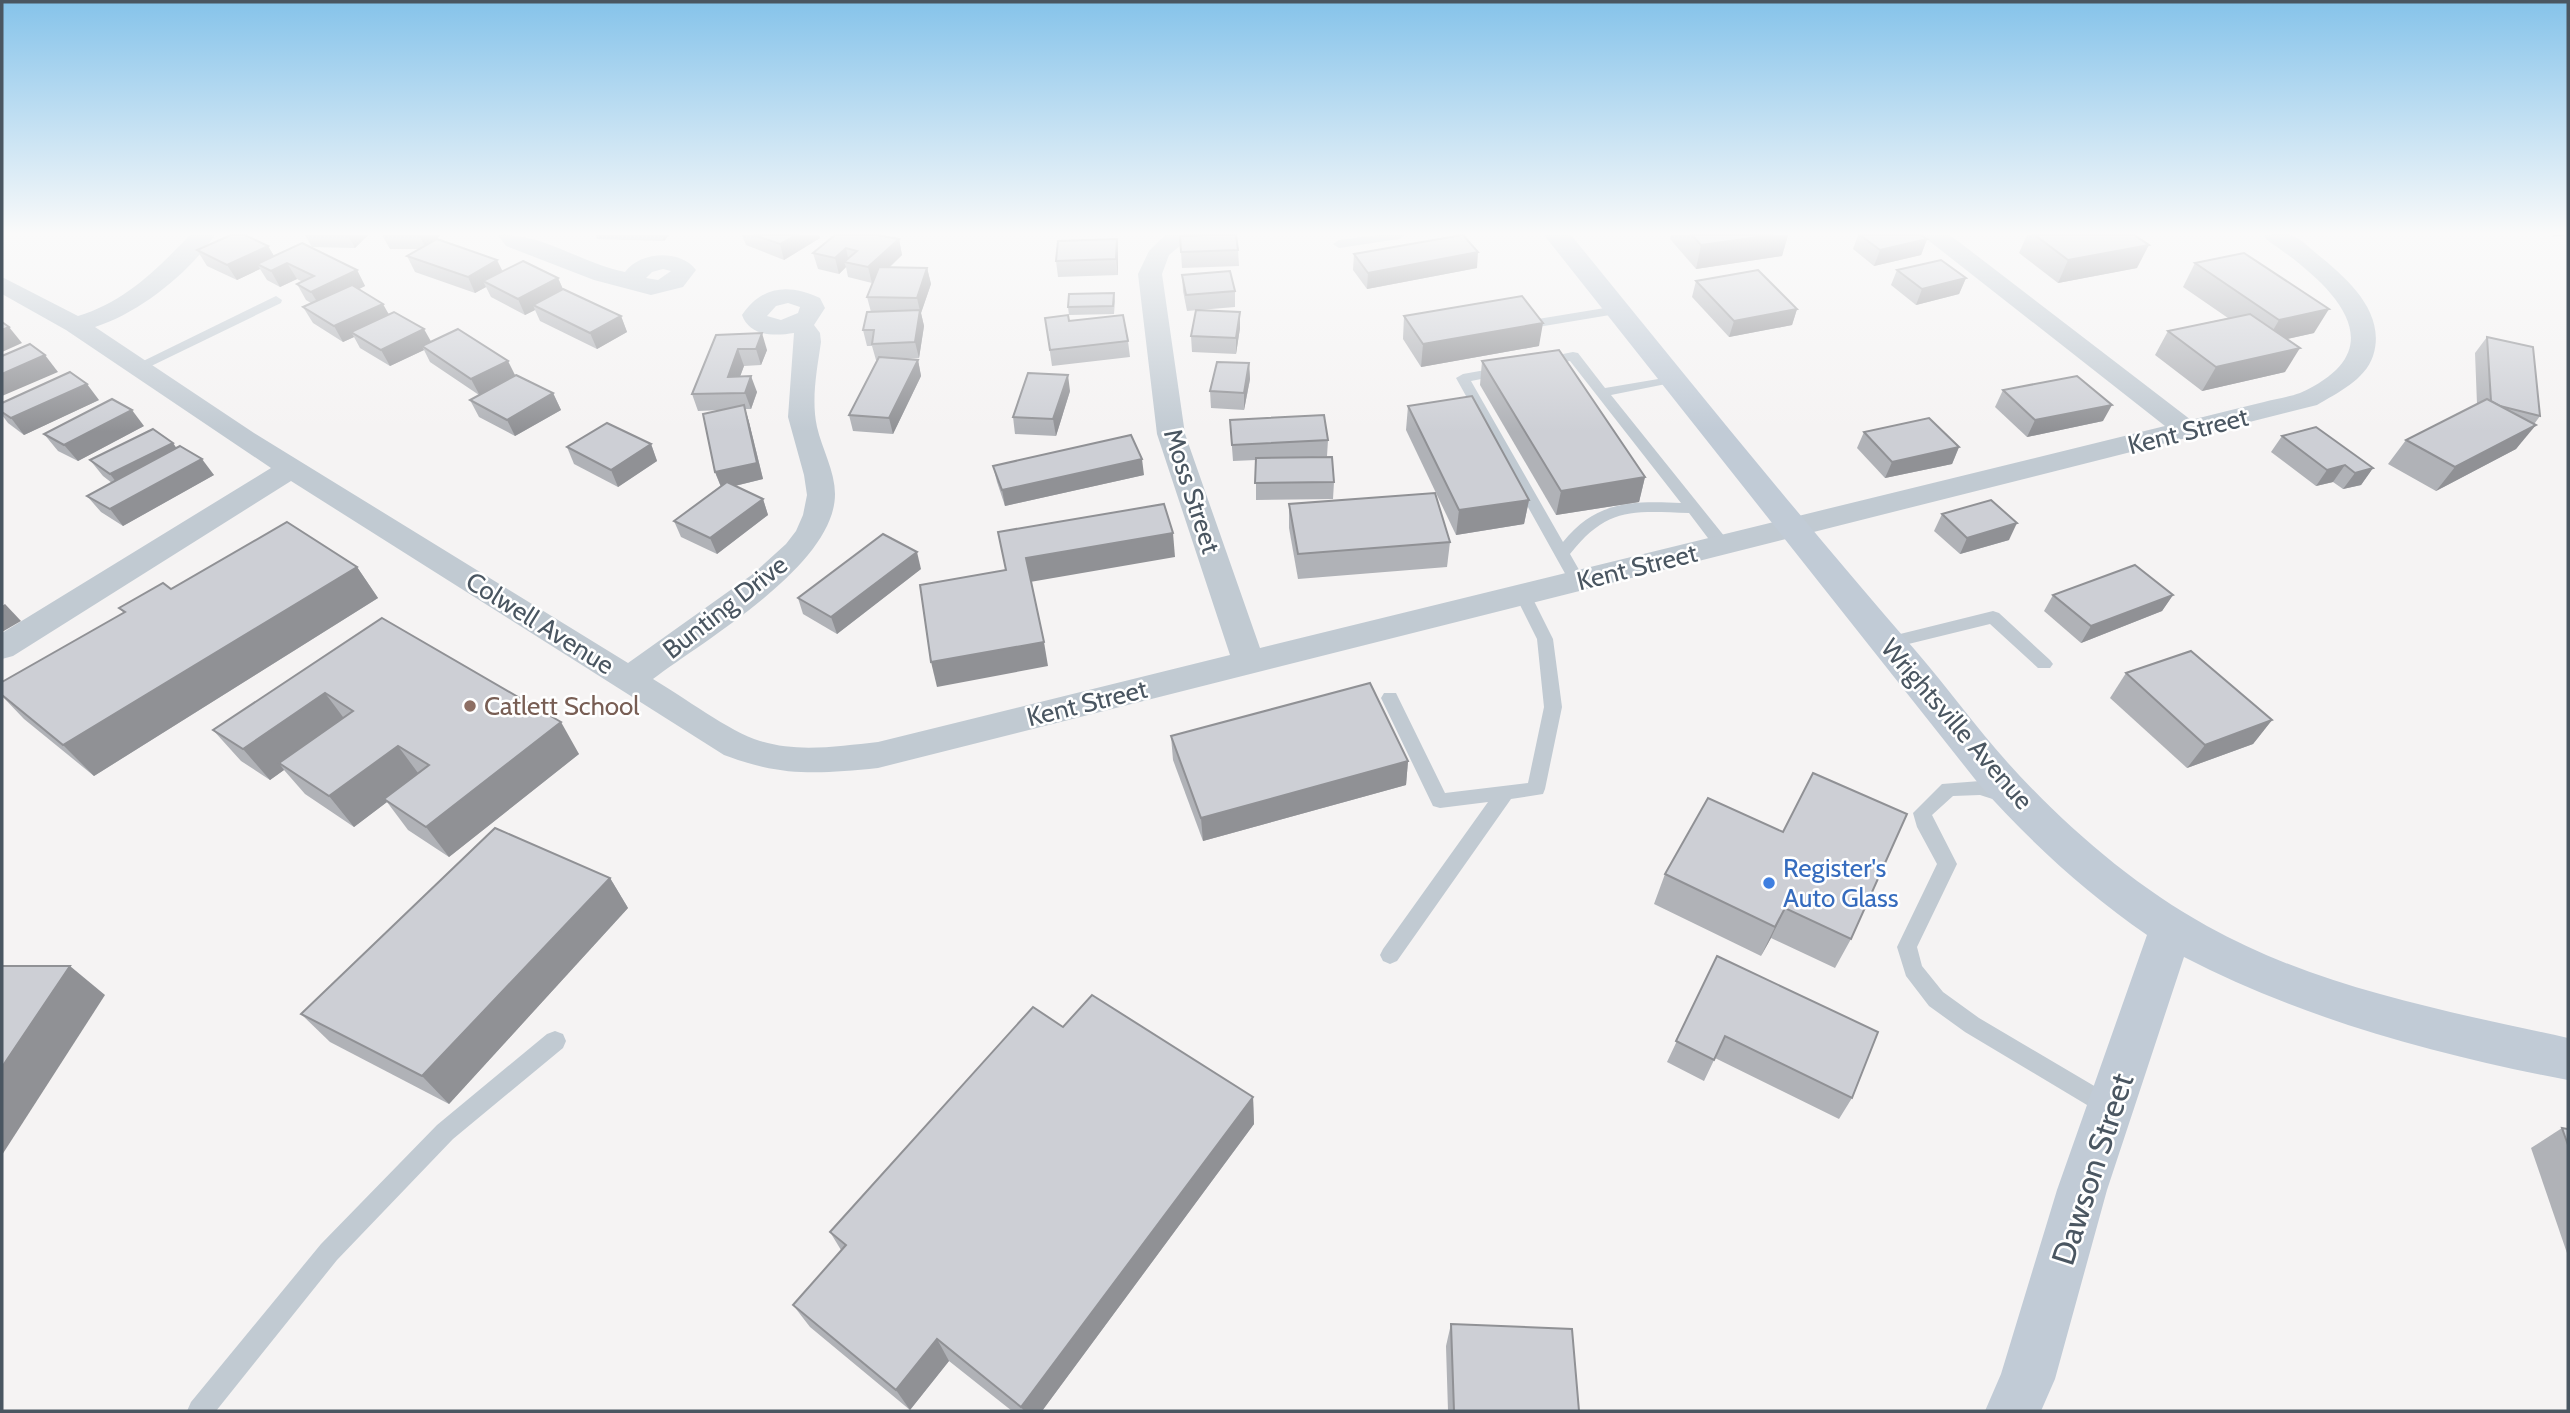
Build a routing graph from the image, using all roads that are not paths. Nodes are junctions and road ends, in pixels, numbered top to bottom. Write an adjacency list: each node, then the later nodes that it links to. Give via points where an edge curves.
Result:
1 (134, 301): 12 (street, via 103,318)
2 (274, 301): 13 (lane)
3 (1154, 301): 26 (street, Moss Street, via 1171,434)
4 (1610, 301): 8 (street, Wrightsville Avenue)
5 (2022, 301): 16 (street)
6 (2350, 301): 16 (street, Kent Street, via 2365,336 2359,363 2351,373 2329,389 2276,409)
7 (30, 302): 9 (street); 12 (street, Colwell Avenue)
8 (1617, 310): 11 (lane); 14 (street, Wrightsville Avenue)
9 (2, 314)
10 (800, 323): 28 (street, Bunting Drive, via 808,342 802,417 820,487 817,518 782,566)
11 (1538, 323)
12 (75, 325): 13 (street, Colwell Avenue)
13 (138, 367): 17 (street, Colwell Avenue)
14 (1671, 379): 15 (lane); 19 (street, Wrightsville Avenue)
15 (1604, 392): 18 (lane); 21 (lane, via 1573,356 1463,378)
16 (2188, 431): 19 (street, Kent Street)
17 (292, 468): 25 (street); 28 (street, Colwell Avenue)
18 (1693, 508): 20 (lane); 21 (lane, via 1607,512 1586,525)
19 (1790, 529): 20 (street, Kent Street); 24 (street, Wrightsville Avenue)
20 (1723, 547): 22 (street, Kent Street)
21 (1563, 553): 22 (lane)
22 (1578, 582): 23 (street, Kent Street)
23 (1523, 596): 26 (street, Kent Street); 31 (lane, via 1545,639 1553,707 1536,789)
24 (1888, 643): 27 (lane, via 1993,617); 32 (street, Wrightsville Avenue, via 1994,775)
25 (2, 648)
26 (1249, 663): 30 (street, Kent Street)
27 (2044, 664)
28 (629, 680): 30 (street, Colwell Avenue, via 763,758 811,761)
29 (1390, 698): 31 (lane, via 1440,801)
30 (878, 755)
31 (1505, 793): 34 (lane)
32 (2022, 802): 33 (street, Wrightsville Avenue, via 2124,894); 37 (lane, via 1980,788 1949,789 1922,813 1947,864 1907,947 1913,970 1936,999 1972,1025)
33 (2172, 926): 36 (street, Wrightsville Avenue, via 2272,978 2372,1011); 37 (street, Dawson Street)
34 (1390, 955)
35 (555, 1041): 38 (lane, via 445,1132 329,1252)
36 (2568, 1059)
37 (2110, 1107): 39 (street, Dawson Street, via 2027,1379)
38 (200, 1411)
39 (2013, 1411)

